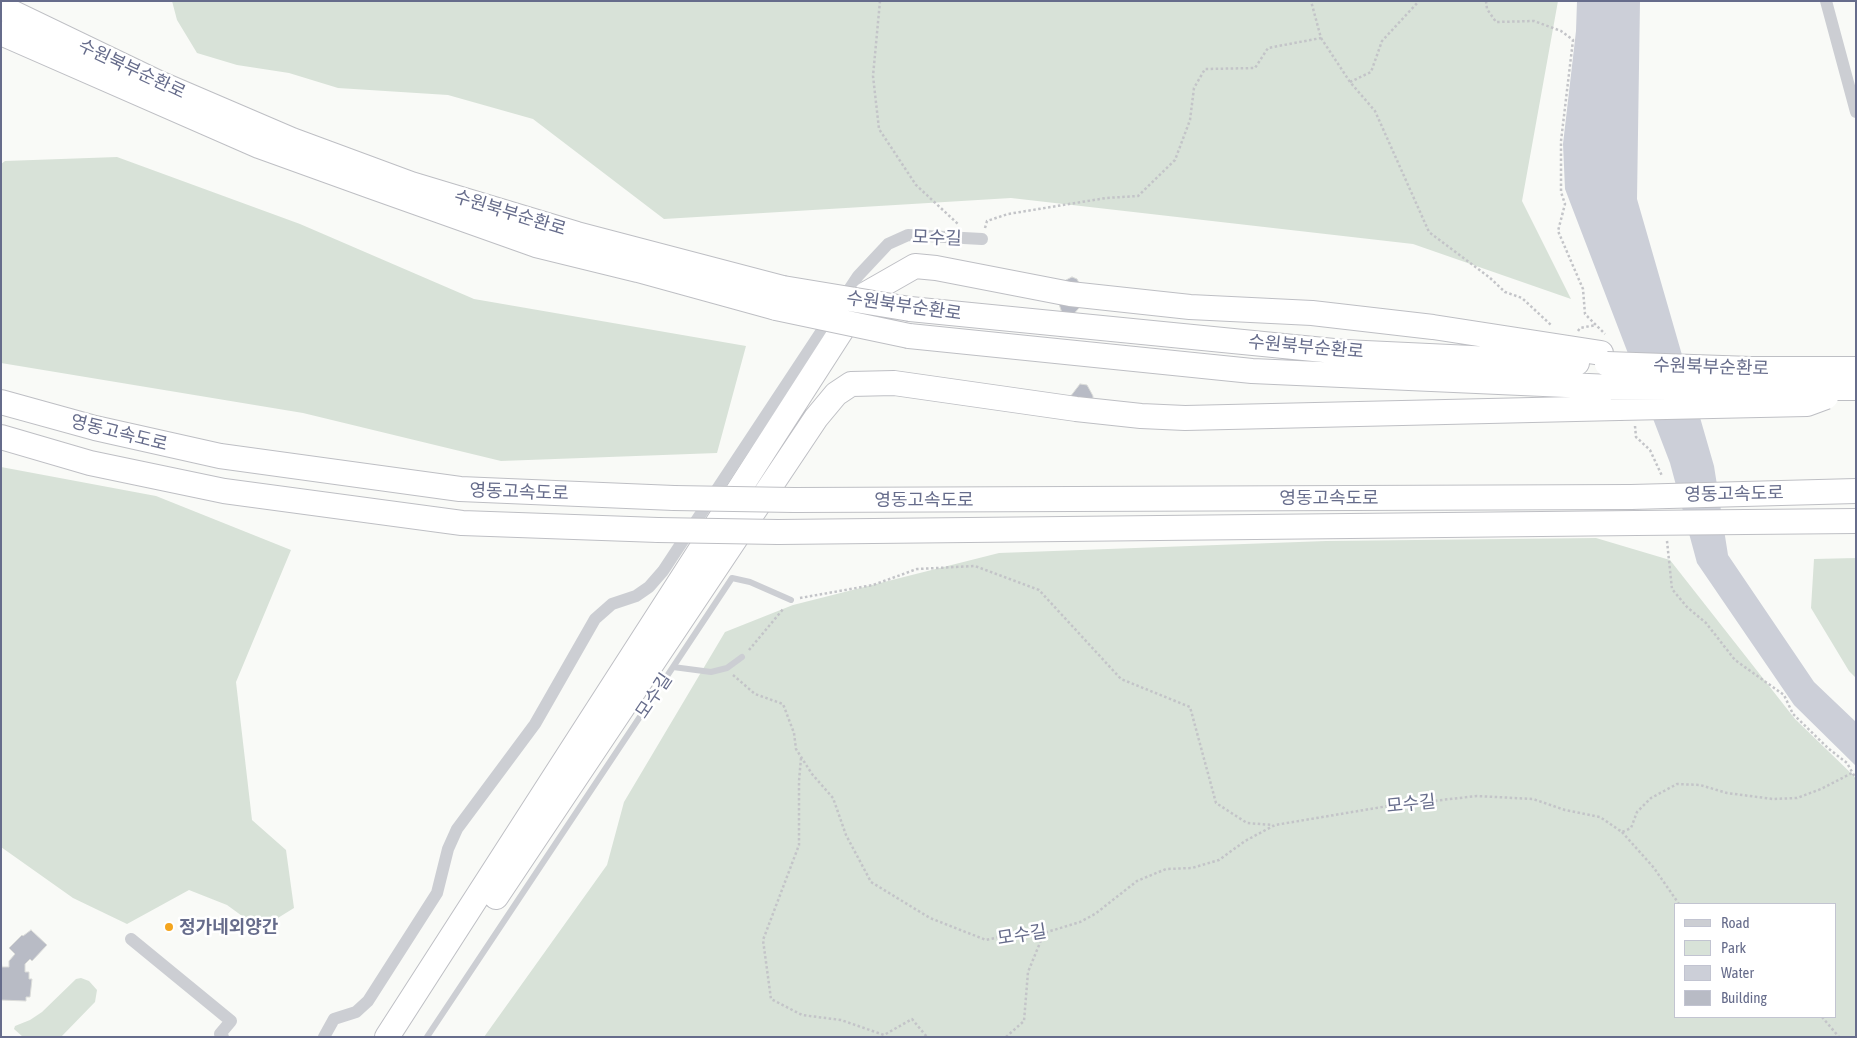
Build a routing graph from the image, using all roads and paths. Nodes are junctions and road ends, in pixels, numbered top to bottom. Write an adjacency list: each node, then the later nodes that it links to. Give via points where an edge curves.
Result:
1 (880, 1): 11 (path, via 872,76 879,130 916,185 952,220)
2 (1311, 1): 8 (path)
3 (1420, 1): 9 (path, via 1382,41 1371,72)
4 (1486, 1): 13 (path, via 1487,9 1496,22 1534,21 1562,31 1573,40 1561,141 1564,204 1558,231 1583,289)
5 (1826, 1): 10 (street)
6 (1, 7): 12 (highway, 수원북부순환로, via 159,83 292,140 412,184)
7 (1, 33): 12 (highway, 수원북부순환로, via 259,146 536,245 638,270)
8 (1321, 38): 9 (path); 11 (path, 모수길, via 1268,48 1254,68 1206,69 1194,88 1190,120 1175,160 1138,196 1008,214 987,221)
9 (1350, 82): 15 (path, via 1374,111 1429,232 1505,292 1522,298)
10 (1856, 112)
11 (982, 239): 40 (street, 모수길, via 908,235 888,244 858,276 663,571 649,587 636,596 612,604 595,619 535,724 458,829 448,849 437,893 368,1001 356,1012 334,1019)
12 (779, 298): 17 (highway, 수원북부순환로, bridge, via 910,308); 17 (highway, 수원북부순환로, bridge, via 909,336 1252,371)
13 (1585, 314)
14 (1597, 325): 16 (path, via 1580,328)
15 (1558, 331)
16 (1576, 333)
17 (1610, 378): 18 (highway, 수원북부순환로, bridge); 18 (highway, 수원북부순환로, bridge, via 1752,369); 41 (highway, via 1433,327 1322,314 1070,294 915,266 866,294 854,310); 42 (highway, via 1185,418 1076,409 894,383 851,384 836,394 816,418)
18 (1854, 382)
19 (1, 402): 23 (highway, 영동고속도로, bridge, via 95,428 220,456 460,490 794,500 1631,497)
20 (1, 437): 24 (highway, 영동고속도로, bridge, via 90,463 224,492 462,523 778,532)
21 (1636, 438): 22 (path, via 1650,450)
22 (1663, 478)
23 (1856, 491)
24 (1856, 521)
25 (1667, 541): 31 (path, via 1672,590 1706,623 1734,660 1784,694 1793,714 1847,763)
26 (791, 600): 27 (path); 28 (lane, via 750,582 732,578); 33 (path, via 873,586 917,568 975,566 1039,590 1121,679 1190,707 1216,803 1247,823)
27 (742, 657): 29 (lane)
28 (673, 667): 29 (lane, 모수길, via 711,672); 43 (lane, 모수길)
29 (727, 668): 30 (path, 모수길, via 755,694 783,704)
30 (801, 757): 36 (path, 모수길, via 833,798 846,835 871,882 930,918 986,940 1028,931); 44 (path, via 799,845 763,940 771,999 802,1015 841,1020 884,1035 912,1019)
31 (1852, 773): 32 (path); 34 (path, via 1797,798 1773,800 1700,785 1677,784 1651,798 1637,812 1631,828)
32 (1856, 779)
33 (1274, 825): 34 (path, 모수길, via 1388,806 1477,796 1533,798 1565,810 1600,817); 36 (path, 모수길, via 1219,860 1192,868 1166,869 1144,878 1080,922)
34 (1622, 832): 35 (path, 모수길, via 1654,868)
35 (1678, 903)
36 (1044, 933): 45 (path, via 1028,972 1024,1022)
37 (131, 939): 39 (street, via 231,1021 220,1034)
38 (1823, 1018): 46 (path)
39 (223, 1037)
40 (324, 1037)
41 (387, 1037)
42 (403, 1037)
43 (428, 1037)
44 (927, 1037)
45 (1006, 1037)
46 (1839, 1037)

